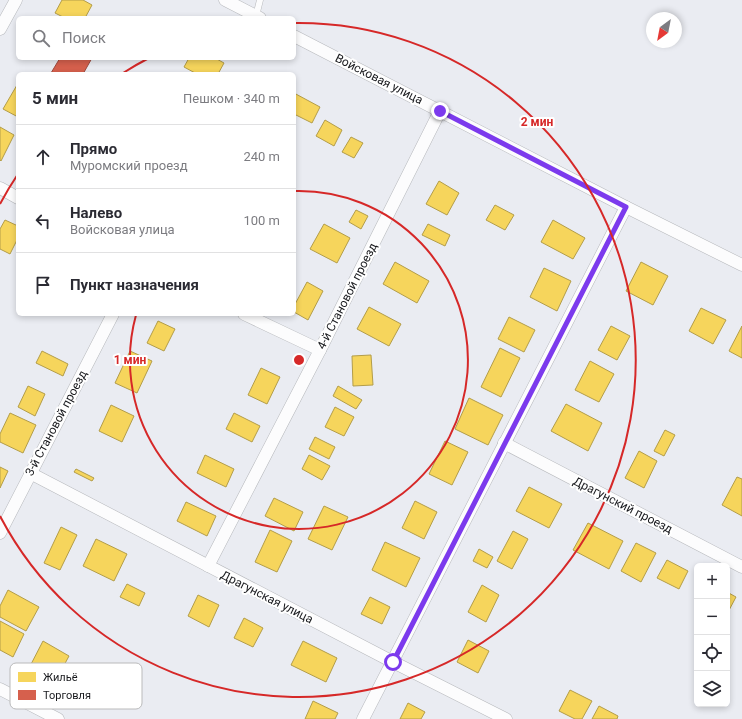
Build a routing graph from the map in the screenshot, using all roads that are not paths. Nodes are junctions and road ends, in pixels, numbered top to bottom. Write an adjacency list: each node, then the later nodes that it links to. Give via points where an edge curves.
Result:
1 (16, 0): 6 (street)
2 (225, 0): 4 (street)
3 (260, 0): 5 (lane)
4 (256, 16)
5 (258, 16)
6 (0, 29)
7 (296, 37): 8 (street, Войсковая улица)
8 (440, 111): 11 (street, Войсковая улица); 15 (street, 4-й Становой проезд)
9 (0, 188): 10 (street)
10 (16, 197)
11 (626, 207): 12 (street, Войсковая улица); 16 (street)
12 (742, 265)
13 (112, 316): 17 (street, 3-й Становой проезд)
14 (248, 316): 15 (street)
15 (320, 350): 19 (street, 4-й Становой проезд)
16 (504, 443): 20 (street, Драгунский проезд); 21 (street)
17 (30, 473): 18 (street, 3-й Становой проезд); 19 (street, Драгунская улица)
18 (0, 533)
19 (208, 566): 21 (street, Драгунская улица)
20 (742, 567)
21 (393, 662): 26 (street); 27 (street, Драгунская улица)
22 (0, 689): 23 (street)
23 (10, 694)
24 (39, 709): 25 (street)
25 (58, 719)
26 (363, 719)
27 (506, 719)

